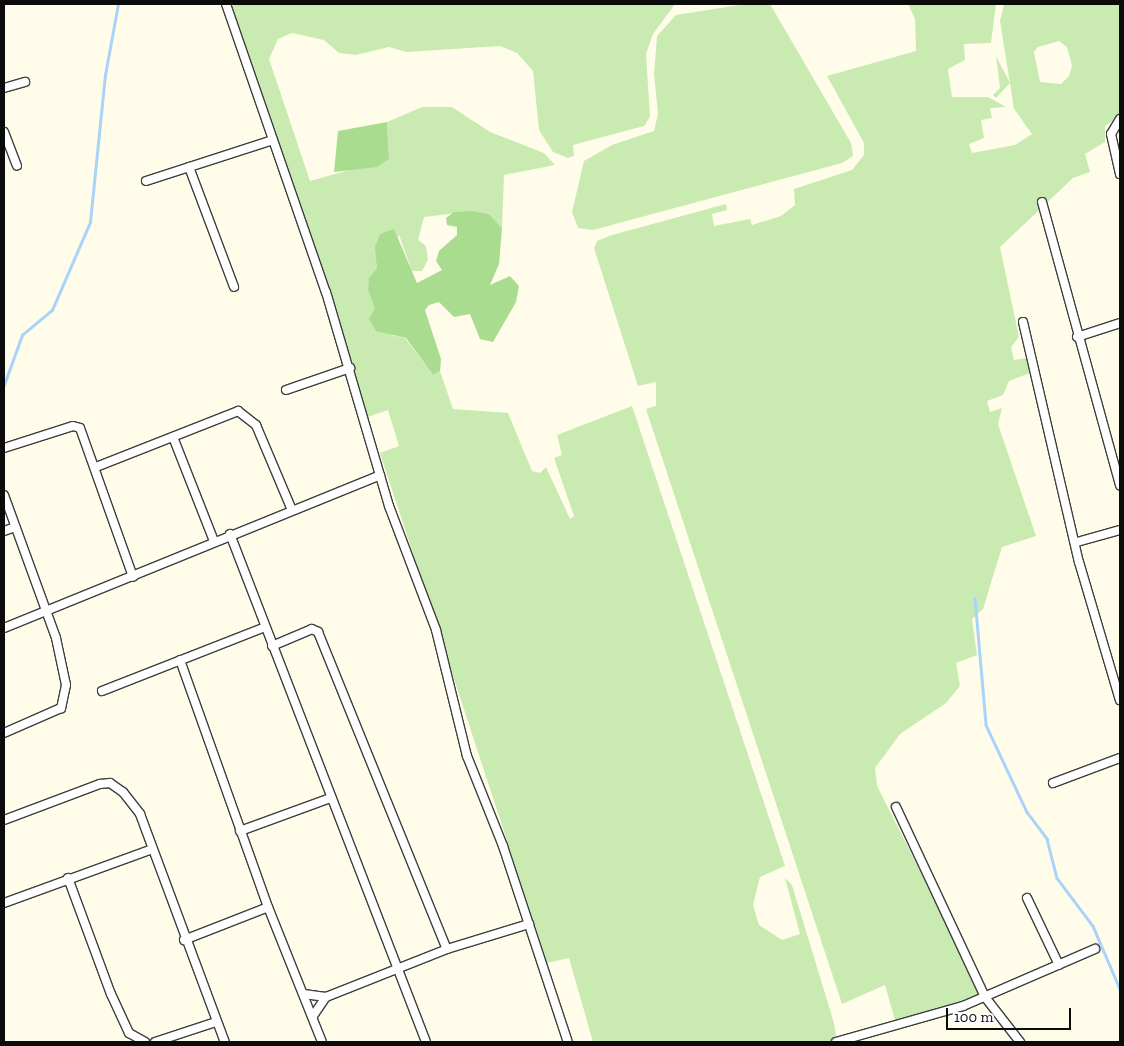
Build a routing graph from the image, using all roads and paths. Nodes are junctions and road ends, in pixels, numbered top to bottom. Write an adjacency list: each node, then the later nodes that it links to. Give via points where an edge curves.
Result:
1 (226, 4): 6 (street)
2 (25, 82): 3 (street)
3 (4, 88)
4 (1120, 119): 9 (street, via 1111,134)
5 (4, 132): 7 (street)
6 (272, 140): 8 (street); 16 (street)
7 (17, 166)
8 (189, 167): 10 (street); 12 (street, via 211,236)
9 (1120, 174)
10 (146, 181)
11 (1042, 202): 15 (street)
12 (234, 287)
13 (1023, 322): 30 (street)
14 (1120, 323): 15 (street)
15 (1077, 337): 22 (street)
16 (350, 368): 17 (street); 21 (street)
17 (286, 390)
18 (173, 437): 20 (street); 24 (street, via 233,412 247,414); 29 (street)
19 (4, 448): 20 (street, via 77,426)
20 (96, 467): 31 (street)
21 (380, 475): 24 (street); 51 (street, via 436,630 465,750)
22 (1120, 485)
23 (4, 496): 25 (street)
24 (291, 508): 28 (street)
25 (15, 527): 27 (street); 32 (street)
26 (1120, 530): 30 (street)
27 (4, 531)
28 (230, 534): 29 (street); 33 (street)
29 (214, 541): 31 (street)
30 (1077, 542): 38 (street)
31 (133, 577): 32 (street)
32 (45, 610): 34 (street); 39 (street, via 63,666 63,704 56,712)
33 (264, 626): 35 (street); 36 (street)
34 (4, 628)
35 (272, 646): 42 (street); 53 (street, via 312,629 318,632)
36 (180, 660): 37 (street); 45 (street)
37 (102, 691)
38 (1120, 700)
39 (4, 732)
40 (1120, 758): 41 (street)
41 (1052, 783)
42 (330, 798): 45 (street); 56 (street)
43 (896, 806): 59 (street)
44 (4, 820): 46 (street, via 110,783 130,799)
45 (240, 831): 50 (street)
46 (152, 849): 47 (street); 52 (street)
47 (68, 878): 49 (street); 62 (street, via 114,1002 129,1033)
48 (1026, 898): 55 (street)
49 (4, 903)
50 (268, 907): 52 (street); 57 (street)
51 (528, 924): 53 (street); 67 (street)
52 (184, 940): 61 (street)
53 (447, 949): 56 (street)
54 (1095, 949): 55 (street)
55 (1059, 965): 59 (street)
56 (395, 970): 58 (street); 66 (street)
57 (304, 994): 58 (street); 60 (street)
58 (326, 997): 60 (street)
59 (986, 997): 68 (street); 69 (street)
60 (313, 1016): 65 (street)
61 (216, 1022): 63 (street); 64 (street)
62 (145, 1042)
63 (155, 1042)
64 (225, 1042)
65 (322, 1042)
66 (426, 1042)
67 (568, 1042)
68 (836, 1042)
69 (1020, 1042)

